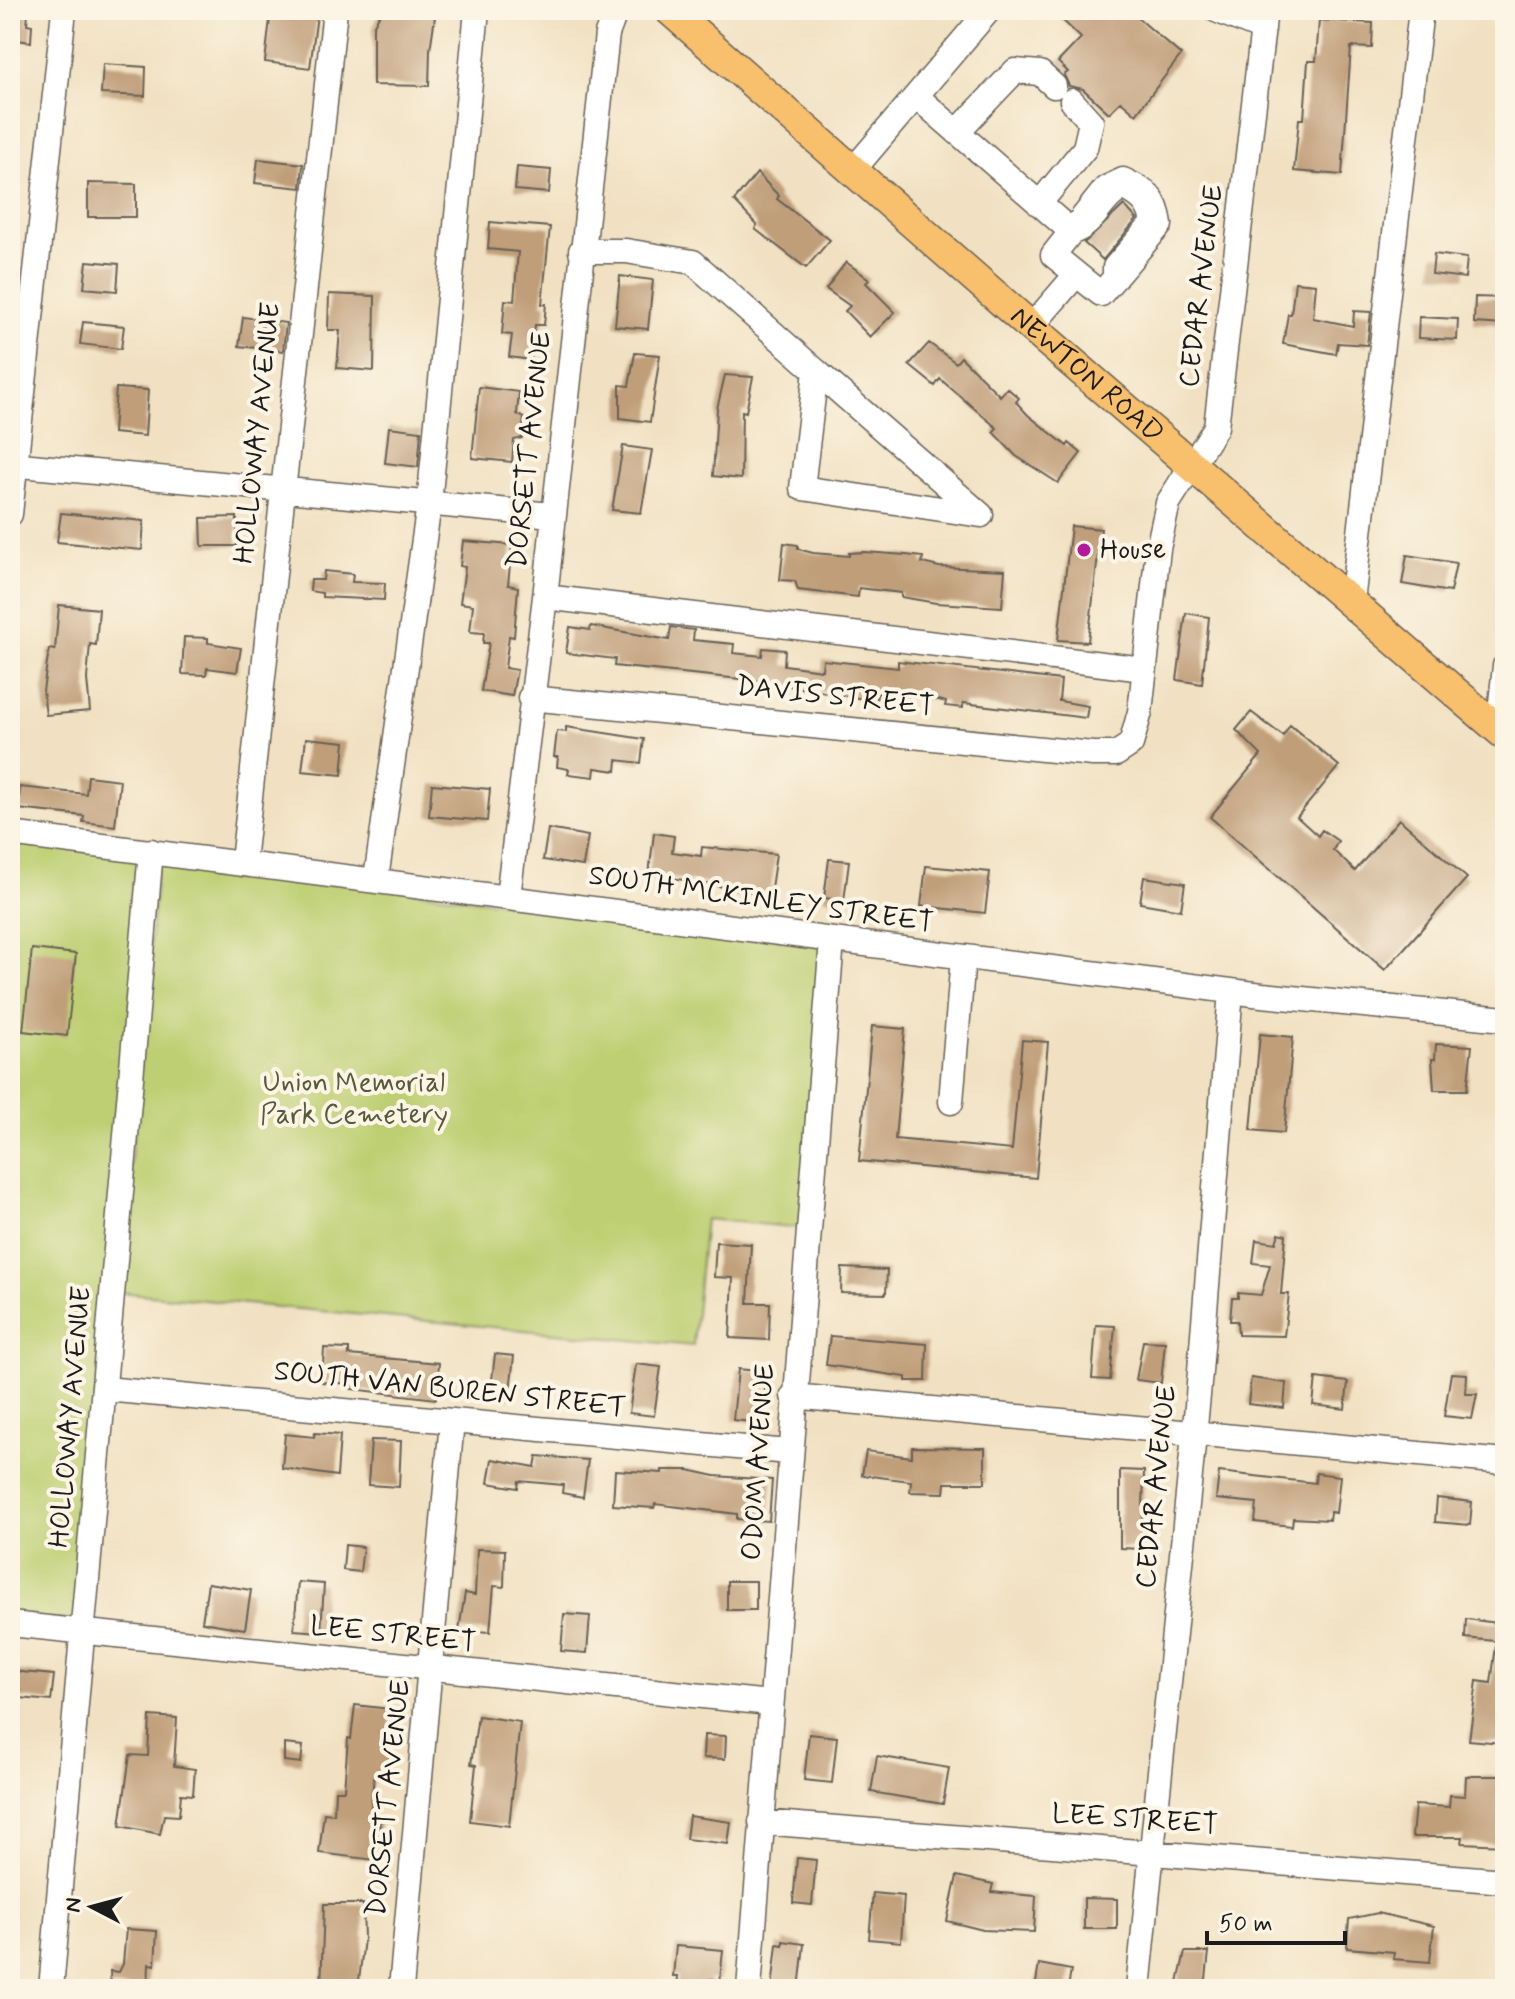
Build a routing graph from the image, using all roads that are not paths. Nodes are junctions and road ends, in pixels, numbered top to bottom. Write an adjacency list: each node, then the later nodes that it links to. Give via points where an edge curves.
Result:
1 (64, 10): 19 (street)
2 (335, 10): 21 (street, HOLLOWAY AVENUE)
3 (477, 10): 22 (street)
4 (616, 10): 15 (street, DORSETT AVENUE, via 607,34)
5 (670, 10): 12 (main road, NEWTON ROAD)
6 (989, 10): 10 (street)
7 (1216, 10): 9 (street)
8 (1421, 10): 26 (street)
9 (1264, 20): 20 (street, CEDAR AVENUE, via 1216,427)
10 (916, 96): 11 (street); 12 (street)
11 (957, 132): 13 (street); 13 (street, via 1015,71 1040,73 1063,93 1091,122 1085,148)
12 (854, 169): 17 (main road, NEWTON ROAD)
13 (1039, 204): 14 (street)
14 (1072, 232): 16 (street, via 1053,255); 16 (street, via 1106,188 1123,180 1158,205 1160,225 1101,294)
15 (581, 251): 18 (street, via 626,251 693,262); 24 (street, DORSETT AVENUE)
16 (1075, 276): 17 (street)
17 (1031, 327): 20 (main road, NEWTON ROAD)
18 (816, 371): 18 (street, via 941,481 981,515 802,488)
19 (13, 464): 21 (street); 23 (street)
20 (1191, 466): 26 (main road, NEWTON ROAD); 28 (street, CEDAR AVENUE, via 1168,503)
21 (282, 491): 22 (street); 34 (street, HOLLOWAY AVENUE)
22 (429, 504): 24 (street); 35 (street)
23 (10, 514)
24 (552, 515): 25 (street, DORSETT AVENUE)
25 (545, 597): 28 (street); 29 (street, DORSETT AVENUE)
26 (1352, 602): 30 (main road, NEWTON ROAD)
27 (1505, 666): 30 (street)
28 (1144, 669): 31 (street, CEDAR AVENUE)
29 (530, 698): 31 (street, DAVIS STREET, via 1093,754 1116,754); 36 (street, DORSETT AVENUE)
30 (1502, 732)
31 (1131, 744)
32 (10, 834): 33 (street, SOUTH MCKINLEY STREET)
33 (151, 851): 34 (street, SOUTH MCKINLEY STREET); 42 (street, HOLLOWAY AVENUE)
34 (243, 862): 35 (street, SOUTH MCKINLEY STREET)
35 (376, 879): 36 (street, SOUTH MCKINLEY STREET)
36 (508, 897): 37 (street, SOUTH MCKINLEY STREET)
37 (832, 940): 38 (street, SOUTH MCKINLEY STREET); 43 (street, ODOM AVENUE)
38 (963, 957): 39 (street, SOUTH MCKINLEY STREET); 41 (street)
39 (1231, 991): 40 (street, SOUTH MCKINLEY STREET); 45 (street, CEDAR AVENUE)
40 (1505, 1019)
41 (951, 1102)
42 (105, 1389): 44 (street, SOUTH VAN BUREN STREET); 49 (street, HOLLOWAY AVENUE)
43 (793, 1396): 45 (street); 46 (street, ODOM AVENUE)
44 (452, 1421): 46 (street, SOUTH VAN BUREN STREET); 50 (street, DORSETT AVENUE)
45 (1194, 1431): 47 (street); 53 (street, CEDAR AVENUE)
46 (789, 1452): 51 (street, ODOM AVENUE)
47 (1505, 1462)
48 (10, 1624): 49 (street, LEE STREET)
49 (82, 1629): 50 (street, LEE STREET); 55 (street, HOLLOWAY AVENUE)
50 (432, 1670): 51 (street, LEE STREET); 56 (street, DORSETT AVENUE)
51 (770, 1703): 52 (street, ODOM AVENUE)
52 (761, 1822): 53 (street, LEE STREET); 57 (street, ODOM AVENUE)
53 (1152, 1850): 54 (street, LEE STREET); 58 (street, CEDAR AVENUE)
54 (1505, 1881)
55 (51, 1989)
56 (401, 1989)
57 (749, 1989)
58 (1138, 1989)

